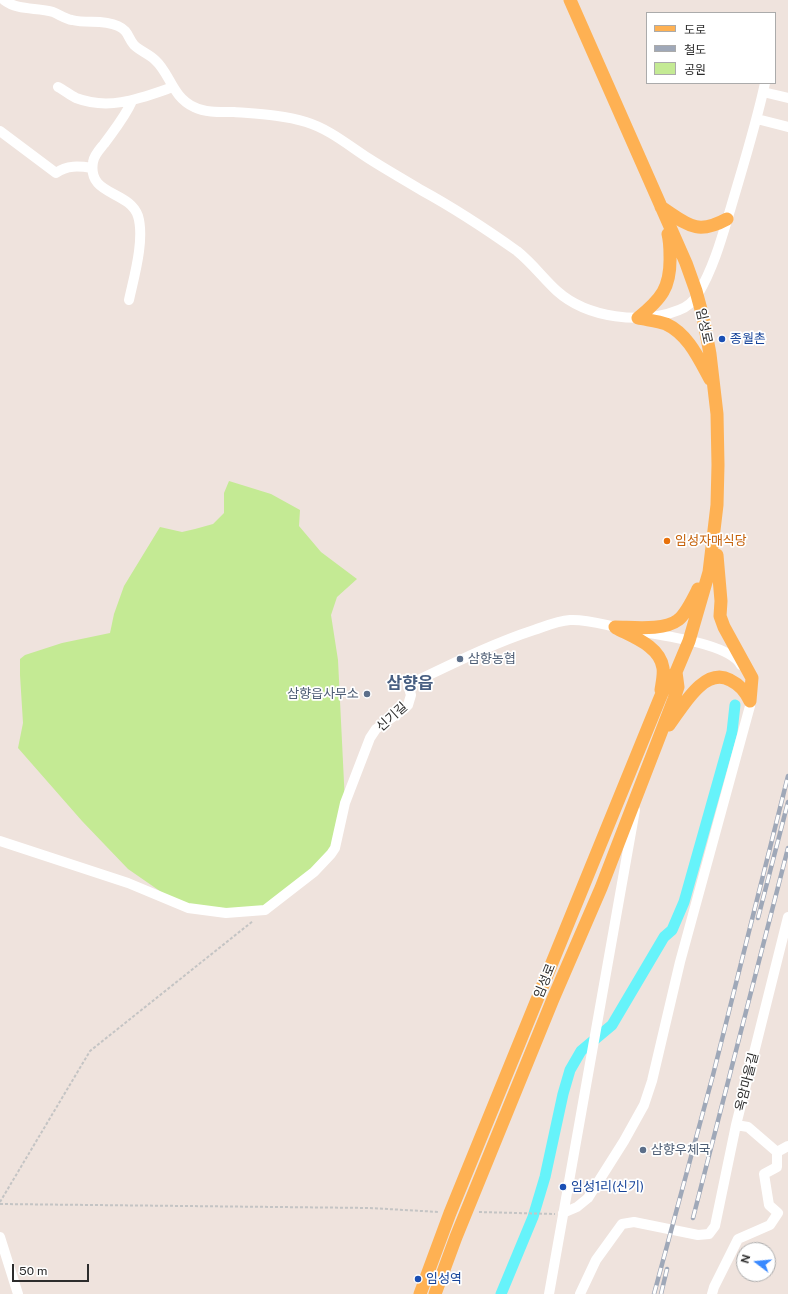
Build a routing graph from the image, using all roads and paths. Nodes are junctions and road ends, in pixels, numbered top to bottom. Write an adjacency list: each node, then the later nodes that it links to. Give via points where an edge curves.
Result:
1 (4, 0): 4 (street, via 11,5 52,12 73,20 102,21 121,27 135,46 157,62)
2 (573, 3): 12 (main road, 임성로)
3 (58, 87): 7 (street, via 76,98 101,104)
4 (173, 87): 7 (street); 16 (street, via 187,103 201,110 286,118 306,122 324,130 450,207 516,251 575,304 622,318)
5 (764, 88): 6 (street); 8 (street)
6 (788, 98)
7 (132, 101): 11 (street, via 128,111 94,158)
8 (757, 119): 9 (street); 13 (street)
9 (788, 127)
10 (0, 131): 11 (street, via 56,172 76,166)
11 (92, 168): 15 (street, via 94,179 103,189 124,199 138,216 138,256)
12 (661, 207): 13 (main road, via 697,228 716,225); 14 (main road, 임성로, via 686,263); 16 (main road, via 670,241 670,276 661,296)
13 (727, 219): 14 (street, via 715,258)
14 (697, 296): 16 (street, via 689,305 679,310); 17 (main road, 임성로, via 710,354)
15 (129, 300)
16 (638, 318): 17 (main road, via 664,323 685,338)
17 (714, 388): 18 (main road, 임성로, via 718,465)
18 (715, 523): 19 (main road, 임성로); 24 (main road, via 720,616 752,678)
19 (710, 566): 20 (main road, via 679,620 658,627); 21 (main road, 임성로)
20 (615, 627): 21 (street, 신기길); 23 (main road, via 650,646 659,656 663,668); 28 (street, 신기길, via 570,620 558,622 494,644 408,685 411,695 408,705 376,729 370,738 345,803 335,848 314,872)
21 (689, 641): 22 (main road, 임성로); 24 (street, 신기길, via 720,649 740,662 748,684)
22 (676, 672): 23 (main road, 임성로, via 666,684); 25 (main road, 임성로, via 678,686)
23 (660, 698): 35 (main road, 임성로)
24 (750, 701): 25 (main road, via 737,683 720,676 714,677 696,688); 37 (street, via 644,1105 588,1198)
25 (659, 737): 26 (main road, 임성로)
26 (640, 784): 36 (main road, 임성로, via 601,888); 37 (street, 임성로)
27 (0, 841): 28 (street, via 128,883 188,908 226,912)
28 (265, 910): 34 (path, via 90,1051)
29 (788, 917): 30 (street, 옥암마을길)
30 (784, 946): 31 (street, 옥암마을길)
31 (736, 1125): 33 (street, via 748,1127); 43 (street, 옥암마을길, via 715,1226 709,1234 698,1235 634,1222 622,1224 596,1260)
32 (788, 1146): 33 (street)
33 (777, 1152): 44 (street, via 777,1167 764,1174 769,1205 778,1213 770,1225 738,1238)
34 (0, 1203): 35 (path, via 370,1208)
35 (450, 1213): 40 (main road, 임성로)
36 (466, 1213): 37 (path); 41 (main road, 임성로)
37 (563, 1214): 42 (street, 임성로)
38 (0, 1237): 39 (street)
39 (18, 1294)
40 (420, 1294)
41 (434, 1294)
42 (549, 1294)
43 (580, 1294)
44 (712, 1294)

